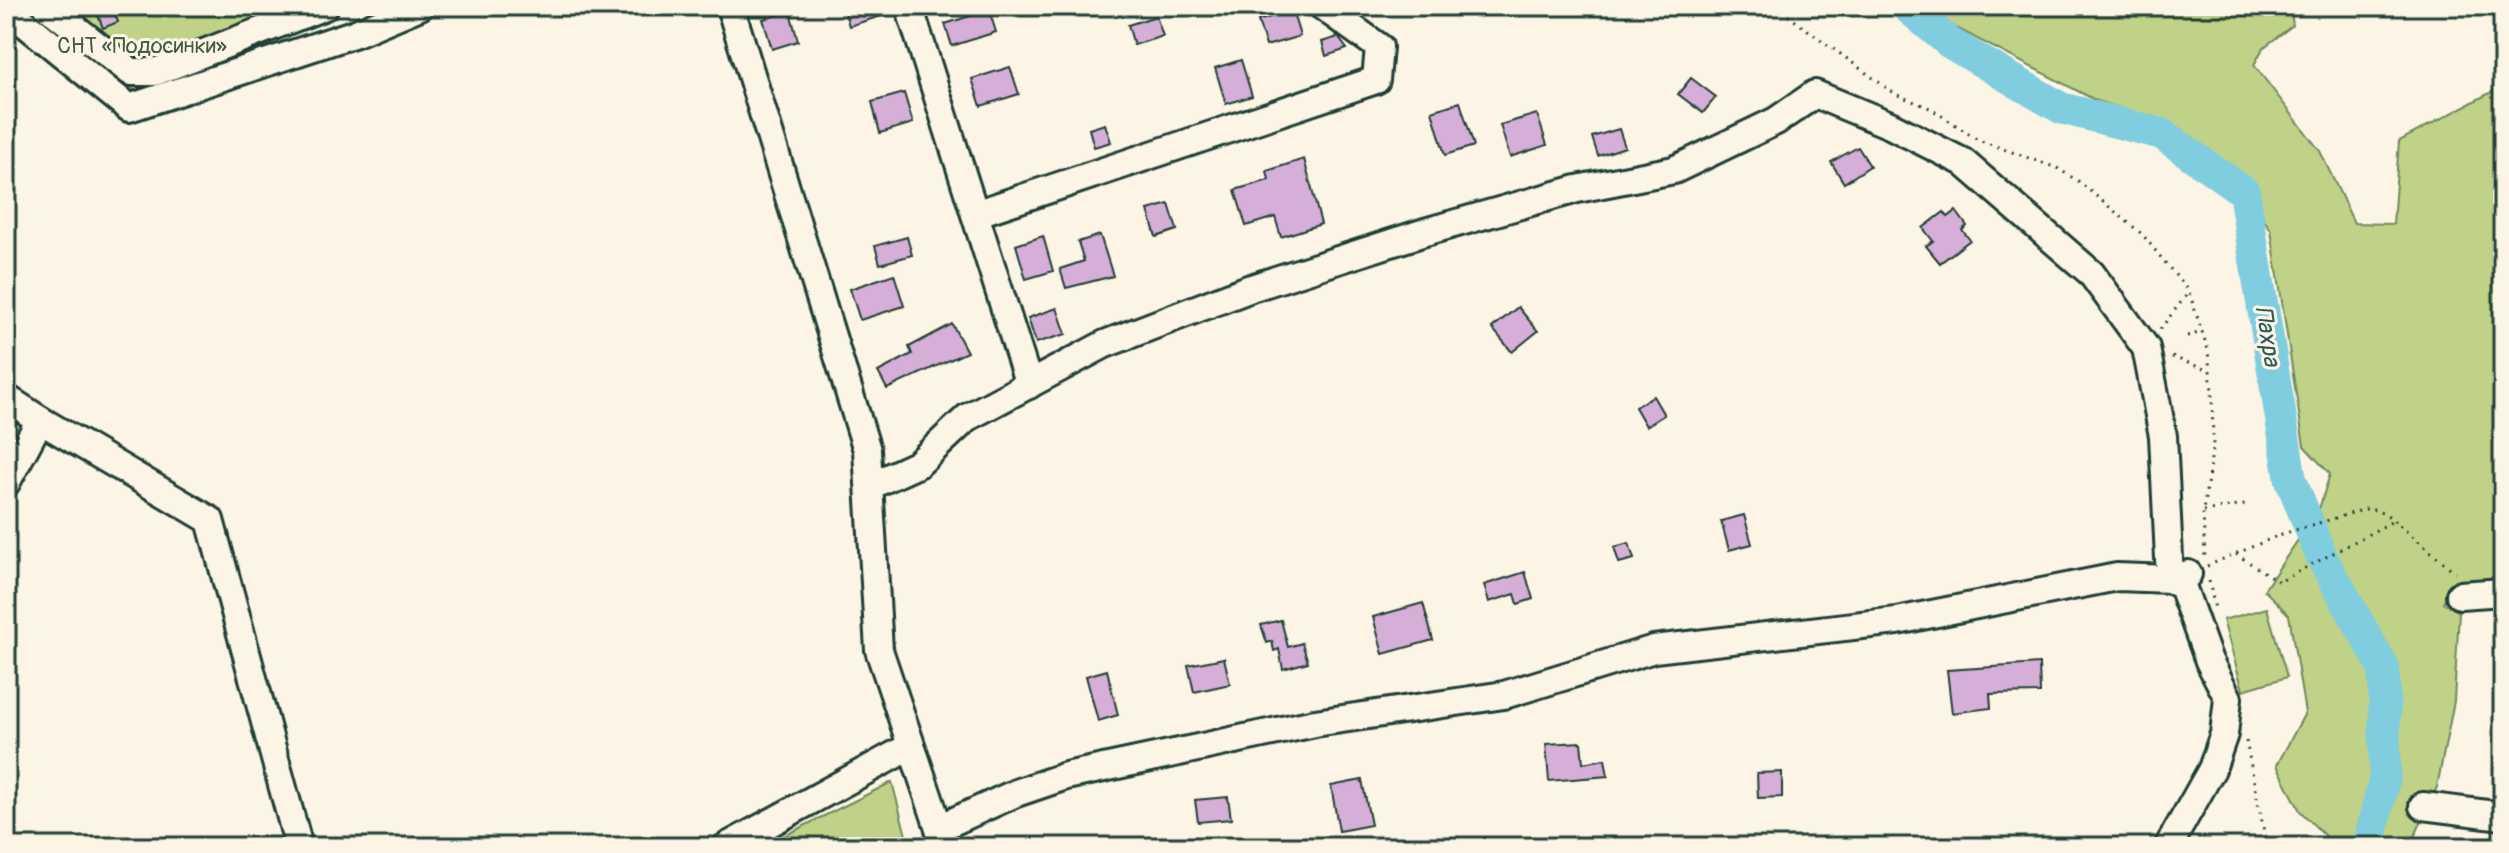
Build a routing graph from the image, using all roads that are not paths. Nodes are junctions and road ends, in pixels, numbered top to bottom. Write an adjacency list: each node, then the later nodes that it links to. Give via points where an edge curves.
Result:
1 (47, 6): 2 (street, via 131,72 155,72)
2 (325, 6)
3 (420, 6): 7 (street, via 356,33 129,108)
4 (730, 6): 13 (street, via 851,390)
5 (909, 6): 8 (street)
6 (1322, 6): 8 (street, via 1379,47 1376,80)
7 (6, 8)
8 (975, 214): 9 (street)
9 (1029, 385): 13 (street, via 968,417 918,464); 14 (street, via 1105,344 1251,288 1577,189 1674,170 1776,121 1815,94 1963,162 2091,273 2146,348)
10 (6, 398): 11 (street)
11 (40, 420): 12 (street); 21 (street, via 210,520)
12 (6, 483)
13 (872, 485): 17 (street, via 879,650)
14 (2180, 576): 20 (street, via 2117,577 1897,621 1654,649 1504,695 1315,723 1066,776 1016,793); 23 (street, via 2209,661 2228,698 2224,734 2212,769)
15 (2458, 584): 16 (street)
16 (2503, 592)
17 (911, 746): 20 (street); 22 (street)
18 (2423, 806): 19 (street)
19 (2503, 816)
20 (940, 842)
21 (299, 847)
22 (726, 847)
23 (2168, 847)

